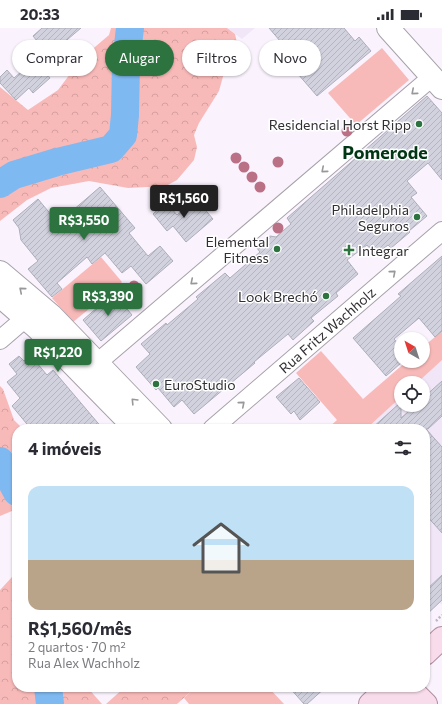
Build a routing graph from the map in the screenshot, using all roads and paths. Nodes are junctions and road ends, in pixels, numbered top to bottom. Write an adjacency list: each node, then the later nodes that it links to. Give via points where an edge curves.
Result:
1 (388, 28): 2 (main road)
2 (437, 82): 8 (street, one-way to 8)
3 (442, 231): 12 (street, Rua Fritz Wachholz, one-way to 3)
4 (0, 272): 6 (main road, one-way to 4)
5 (0, 296): 6 (main road)
6 (33, 312): 7 (street); 8 (main road); 9 (main road)
7 (0, 340)
8 (97, 363): 9 (main road); 11 (main road, one-way to 8)
9 (92, 384): 10 (main road)
10 (131, 424)
11 (156, 424)
12 (218, 424)
13 (442, 638): 14 (main road)
14 (430, 649)
15 (390, 692): 17 (main road)
16 (414, 692): 18 (main road)
17 (370, 704)
18 (426, 704)

